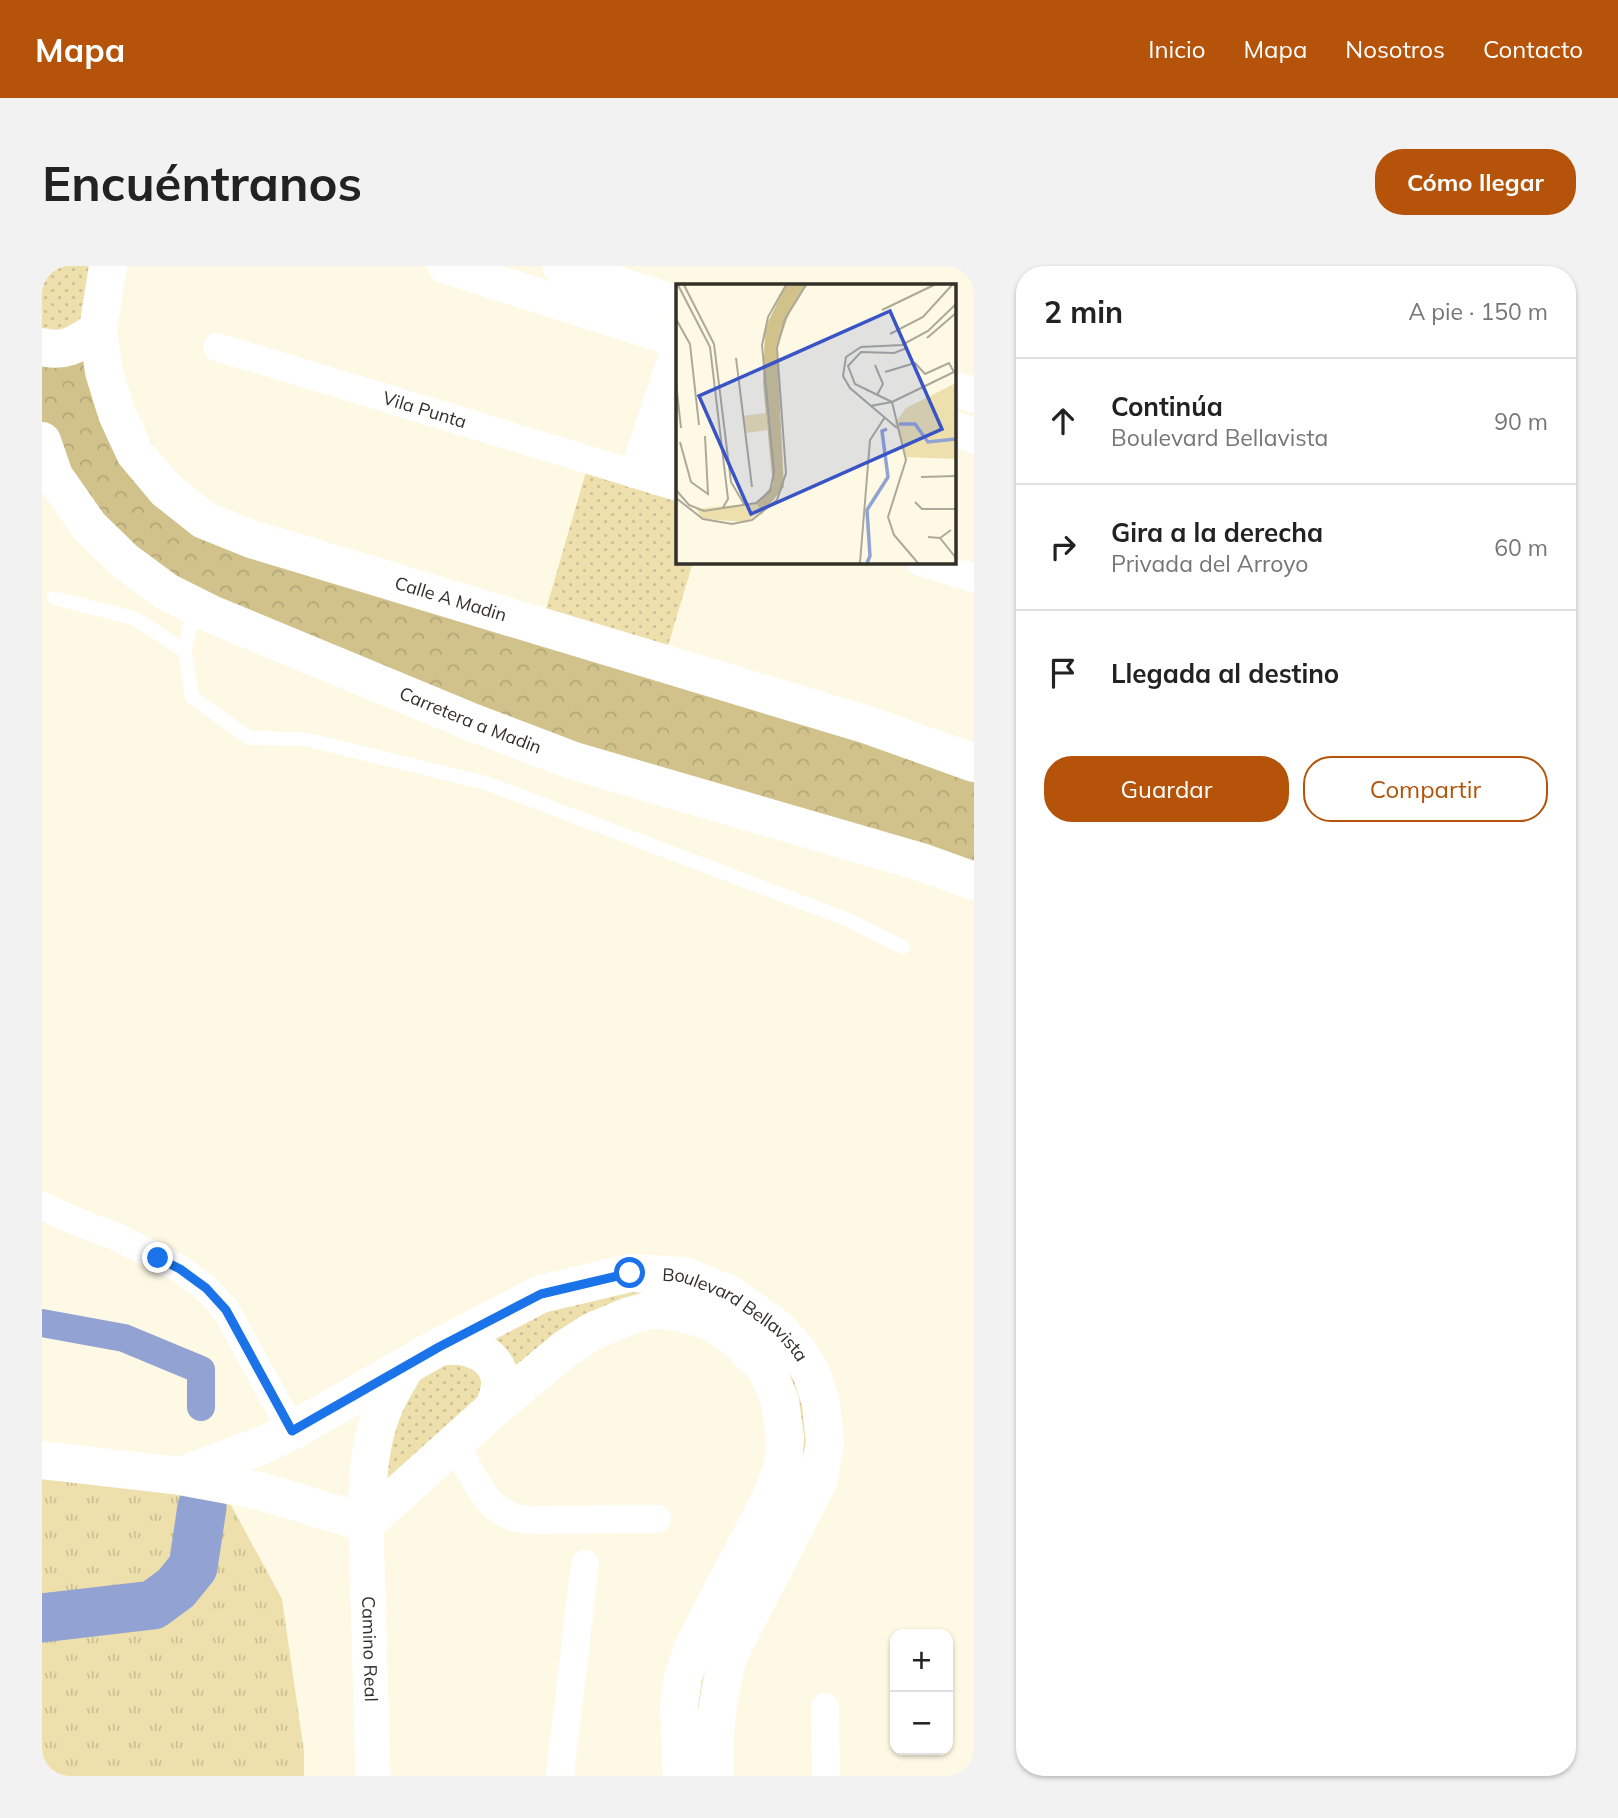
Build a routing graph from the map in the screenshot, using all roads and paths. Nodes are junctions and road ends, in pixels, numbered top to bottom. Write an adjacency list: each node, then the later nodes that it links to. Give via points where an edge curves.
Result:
1 (107, 266): 5 (main road, Calle A Madin)
2 (444, 266): 6 (street)
3 (561, 266): 4 (street)
4 (676, 302)
5 (98, 330): 7 (main road, via 70,348); 22 (main road, Calle A Madin, via 104,372 135,453 166,490 204,520)
6 (676, 339)
7 (42, 347)
8 (217, 347): 16 (street, Vila Punta)
9 (676, 353): 16 (street)
10 (956, 389): 11 (street)
11 (974, 395)
12 (676, 420): 16 (street)
13 (956, 429): 14 (street)
14 (974, 436)
15 (42, 441): 20 (main road, Carretera a Madin, via 54,476 89,526 125,561 167,592)
16 (656, 481)
17 (927, 564): 18 (street)
18 (974, 578)
19 (54, 598): 21 (lane, via 134,618)
20 (194, 605): 21 (lane); 23 (main road, Carretera a Madin, via 574,761)
21 (185, 651): 24 (lane, via 192,697 249,738 303,739 486,783 849,920)
22 (974, 763)
23 (974, 881)
24 (903, 947)
25 (42, 1206): 29 (street, via 115,1236 180,1269 206,1288 226,1310)
26 (439, 1347): 27 (main road, Boulevard Bellavista); 28 (main road, via 466,1346 486,1355 500,1379); 40 (main road, Boulevard Bellavista, via 541,1294 630,1273 683,1276 729,1294 777,1328 804,1361 821,1403 825,1443 818,1481 729,1655 716,1712)
27 (406, 1366): 29 (main road, Boulevard Bellavista); 34 (main road, via 383,1408 373,1439)
28 (494, 1408): 30 (main road, Boulevard Bellavista); 39 (main road, Boulevard Bellavista, via 593,1331 655,1309 710,1321 734,1337 767,1370 780,1401 783,1467 695,1643 683,1677 679,1706)
29 (275, 1438): 32 (main road, Boulevard Bellavista)
30 (455, 1443): 33 (street, via 484,1493 498,1510 512,1517); 34 (main road, Boulevard Bellavista)
31 (42, 1460): 32 (main road, Boulevard Bellavista)
32 (188, 1475): 34 (main road, Boulevard Bellavista)
33 (657, 1519)
34 (366, 1523): 37 (street, Camino Real)
35 (585, 1564): 38 (street)
36 (825, 1707): 41 (street)
37 (373, 1776)
38 (560, 1776)
39 (682, 1776)
40 (715, 1776)
41 (826, 1776)

